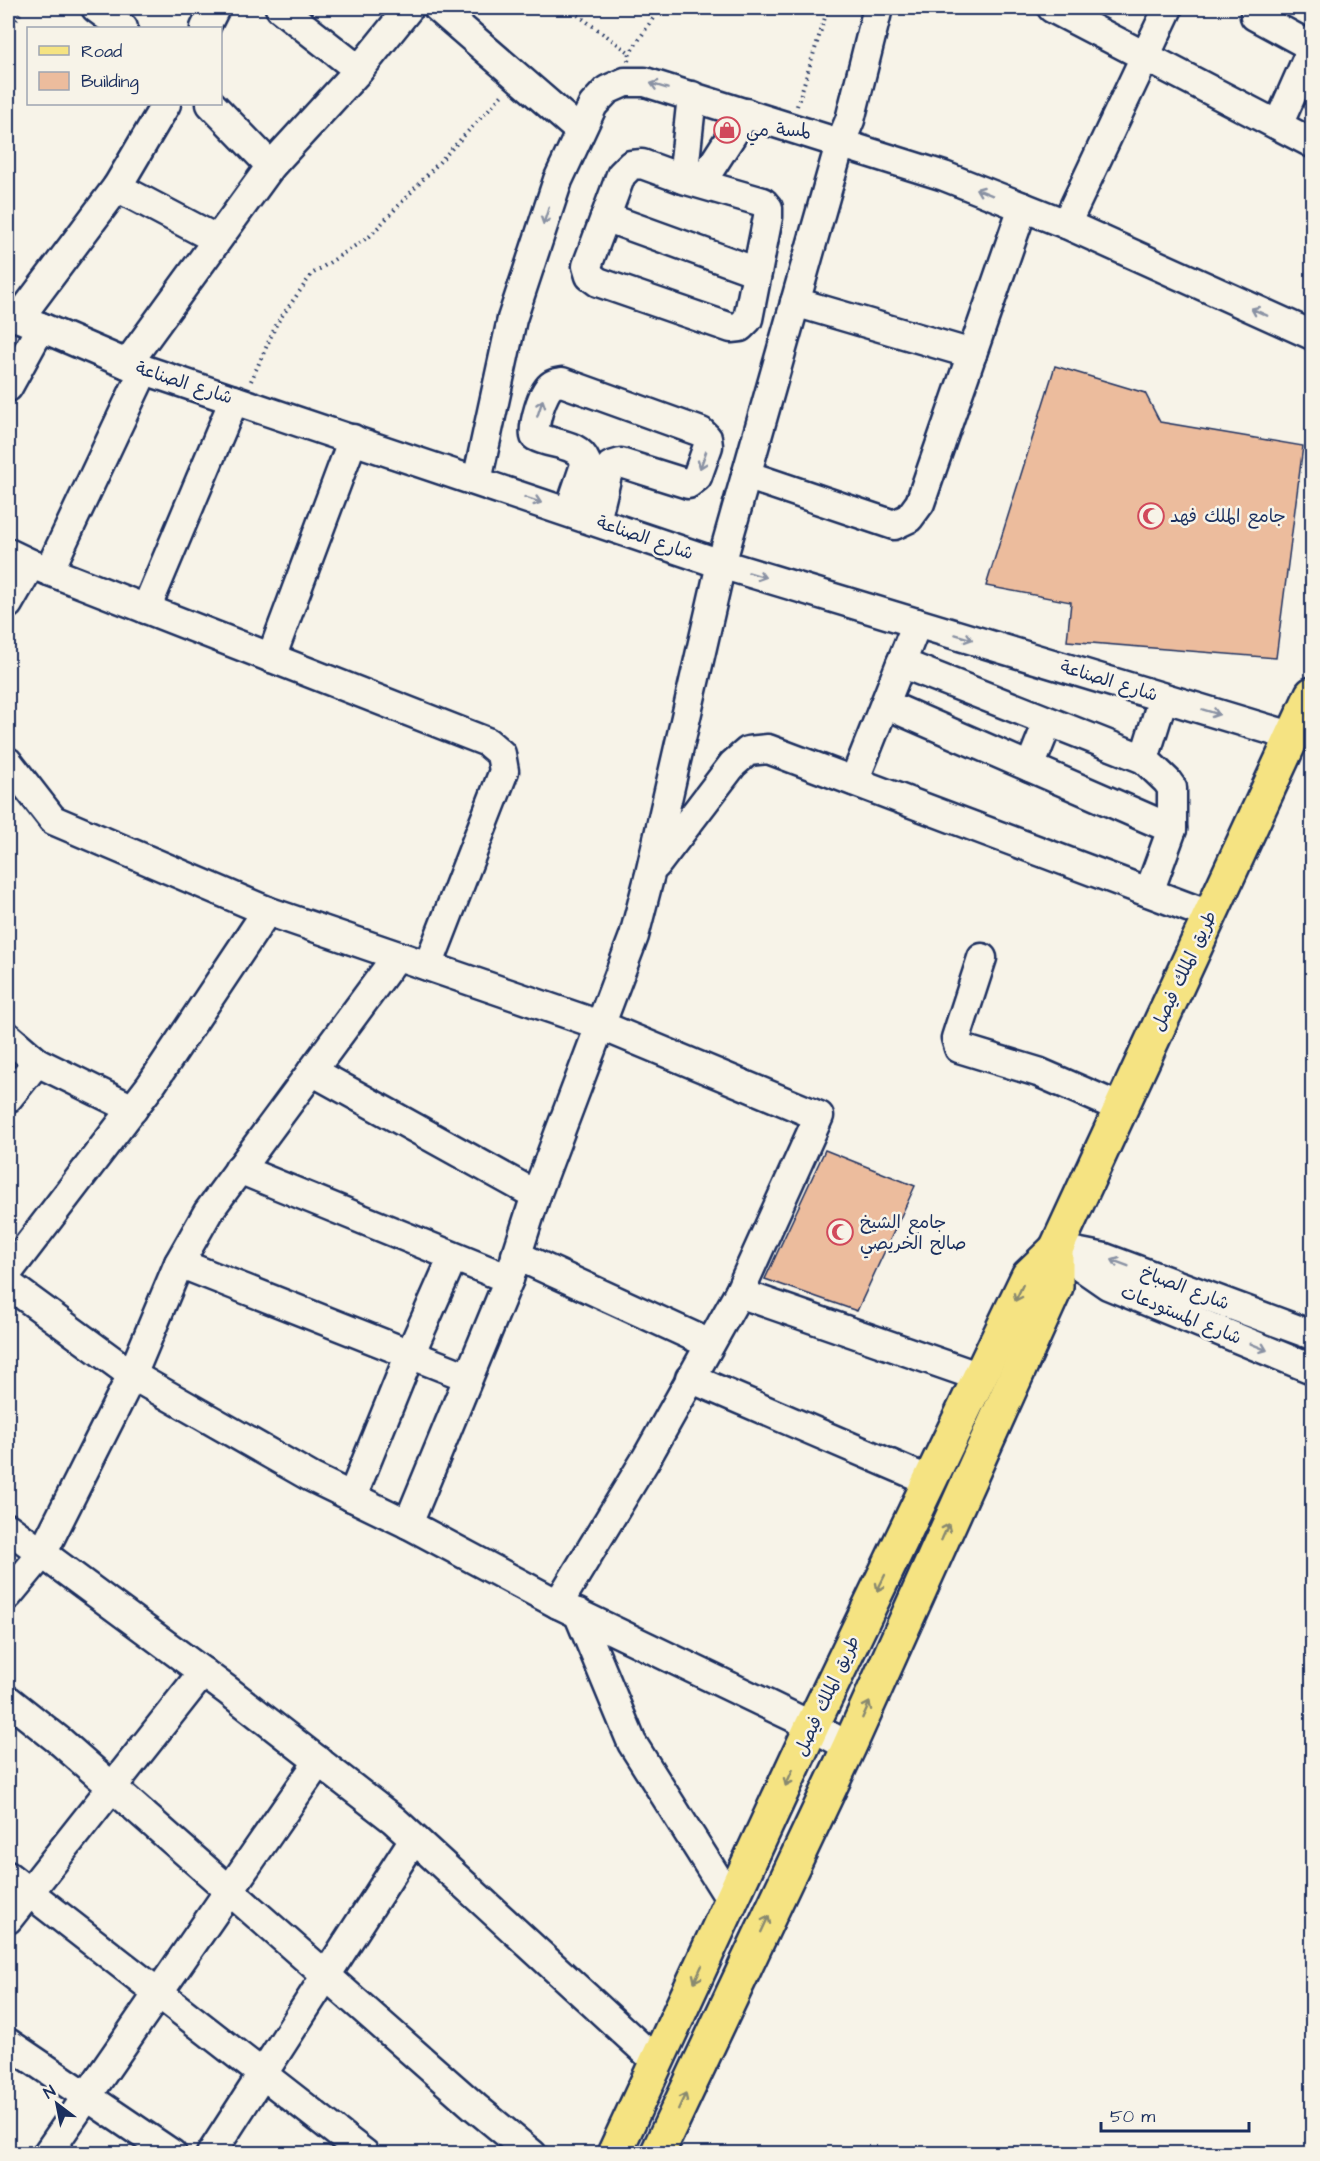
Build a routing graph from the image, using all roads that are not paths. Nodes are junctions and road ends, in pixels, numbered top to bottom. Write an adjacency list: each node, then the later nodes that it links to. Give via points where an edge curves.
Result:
1 (96, 8): 10 (street)
2 (214, 8): 11 (street)
3 (280, 8): 14 (street)
4 (409, 8): 14 (street)
5 (438, 8): 20 (street)
6 (878, 8): 22 (street, via 850,120)
7 (1052, 8): 13 (street)
8 (1168, 8): 13 (street)
9 (1259, 8): 12 (street, via 1255,16)
10 (122, 27)
11 (205, 27)
12 (1312, 48): 19 (street)
13 (1145, 55): 19 (street); 28 (street)
14 (359, 70): 23 (street)
15 (692, 96): 18 (street); 20 (street, one-way to 20, via 645,82 625,82 607,90 593,105); 24 (street)
16 (165, 105): 25 (street)
17 (211, 105): 23 (street)
18 (746, 113): 22 (street); 24 (street)
19 (1278, 125): 21 (street)
20 (580, 131): 40 (street, one-way to 40, via 558,180 512,319)
21 (1312, 143)
22 (840, 144): 26 (street, one-way to 22, via 944,176); 31 (street)
23 (271, 166): 29 (street)
24 (692, 181): 27 (street, via 642,164 631,165 621,175); 30 (street, via 763,202 768,208)
25 (117, 187): 29 (street); 32 (street)
26 (1023, 207): 28 (street); 34 (street)
27 (605, 217): 30 (street); 30 (street, via 587,266 590,276 598,282 731,328 740,327 748,319)
28 (1066, 224): 33 (street, one-way to 28)
29 (216, 239): 35 (street)
30 (757, 272)
31 (795, 302): 34 (street); 39 (street)
32 (22, 319): 35 (street, شارع الصناعة); 36 (street)
33 (1312, 335)
34 (972, 354): 39 (street, via 920,503 909,518 894,525)
35 (135, 367): 37 (street, شارع الصناعة); 43 (street)
36 (8, 387)
37 (238, 401): 38 (street, شارع الصناعة); 46 (street)
38 (353, 439): 40 (street, شارع الصناعة); 48 (street)
39 (746, 475): 44 (street)
40 (477, 481): 41 (street, شارع الصناعة, one-way to 41)
41 (569, 512): 42 (street, شارع الصناعة); 42 (street, one-way to 42, via 586,462 583,453 543,441 535,436 533,427 545,392 552,385 562,382 701,432 707,438 697,477 688,484 621,463 611,466)
42 (596, 521): 44 (street, شارع الصناعة)
43 (29, 562): 45 (street); 46 (street)
44 (721, 564): 47 (street, شارع الصناعة, one-way to 47); 60 (street)
45 (8, 604)
46 (146, 609): 48 (street)
47 (917, 623): 49 (street); 51 (street, شارع الصناعة, one-way to 51)
48 (271, 658): 66 (street, via 487,742 501,753 504,771)
49 (901, 663): 52 (street); 53 (street)
50 (1312, 694): 54 (main road, طريق الملك فيصل)
51 (1163, 698): 54 (street, شارع الصناعة, one-way to 54); 55 (street)
52 (885, 704): 57 (street); 58 (street)
53 (1048, 722): 55 (street); 57 (street)
54 (1291, 736): 63 (main road, طريق الملك فيصل)
55 (1144, 759): 59 (street, via 1172,788)
56 (8, 762): 62 (street, via 53,820)
57 (1030, 766): 59 (street)
58 (854, 781): 60 (street, via 768,749 748,751 732,764); 61 (street)
59 (1172, 829): 61 (street)
60 (650, 874): 67 (street, via 634,936)
61 (1149, 892): 63 (street)
62 (267, 911): 64 (street); 73 (street)
63 (1209, 915): 72 (main road, طريق الملك فيصل)
64 (398, 956): 66 (street); 70 (street)
65 (982, 958): 72 (street, via 956,1038 958,1047 1038,1072)
66 (428, 966): 67 (street)
67 (600, 1025): 75 (street); 81 (street, via 819,1116)
68 (8, 1037): 69 (street)
69 (37, 1062): 71 (street); 73 (street)
70 (312, 1071): 74 (street); 75 (street)
71 (8, 1098)
72 (1121, 1108): 76 (main road, طريق الملك فيصل)
73 (133, 1109): 80 (street)
74 (239, 1169): 77 (street); 78 (street)
75 (536, 1195): 79 (street)
76 (1056, 1249): 82 (street, شارع الصباخ, one-way to 76, via 1105,1258); 85 (street, شارع المستودعات, one-way to 85, via 1108,1285); 88 (main road, طريق الملك فيصل, one-way to 88, via 1028,1276); 100 (main road, طريق الملك فيصل, one-way to 76, via 1056,1287)
77 (453, 1257): 79 (street); 84 (street)
78 (179, 1263): 84 (street); 86 (street)
79 (513, 1267): 83 (street); 87 (street)
80 (8, 1283): 86 (street)
81 (739, 1293): 83 (street); 88 (street)
82 (1312, 1335)
83 (710, 1344): 89 (street)
84 (410, 1354): 87 (street); 91 (street)
85 (1312, 1369)
86 (132, 1375): 91 (street); 94 (street)
87 (468, 1377): 92 (street)
88 (980, 1377): 90 (main road, طريق الملك فيصل)
89 (690, 1378): 90 (street); 96 (street)
90 (930, 1481): 99 (main road, طريق الملك فيصل, one-way to 99)
91 (352, 1497): 92 (street)
92 (408, 1524): 96 (street)
93 (8, 1528): 94 (street)
94 (42, 1554): 95 (street); 97 (street)
95 (8, 1595)
96 (568, 1609): 99 (street); 106 (street, via 632,1743)
97 (203, 1672): 101 (street); 102 (street)
98 (8, 1700): 102 (street)
99 (812, 1726): 100 (street); 106 (main road, طريق الملك فيصل, one-way to 106)
100 (849, 1747): 120 (main road, طريق الملك فيصل, one-way to 100)
101 (319, 1761): 103 (street); 105 (street)
102 (112, 1787): 104 (street); 105 (street)
103 (414, 1839): 108 (street); 111 (street)
104 (18, 1884): 107 (street); 109 (street)
105 (230, 1890): 108 (street); 109 (street)
106 (732, 1902): 111 (main road, طريق الملك فيصل, one-way to 111)
107 (8, 1919)
108 (326, 1975): 112 (street); 118 (street)
109 (159, 1993): 112 (street); 113 (street)
110 (8, 2043): 113 (street)
111 (657, 2062): 119 (main road, طريق الملك فيصل)
112 (263, 2073): 116 (street); 117 (street)
113 (87, 2097): 114 (street); 115 (street)
114 (47, 2154)
115 (172, 2154)
116 (211, 2154)
117 (365, 2154)
118 (532, 2154)
119 (614, 2154)
120 (657, 2154)

